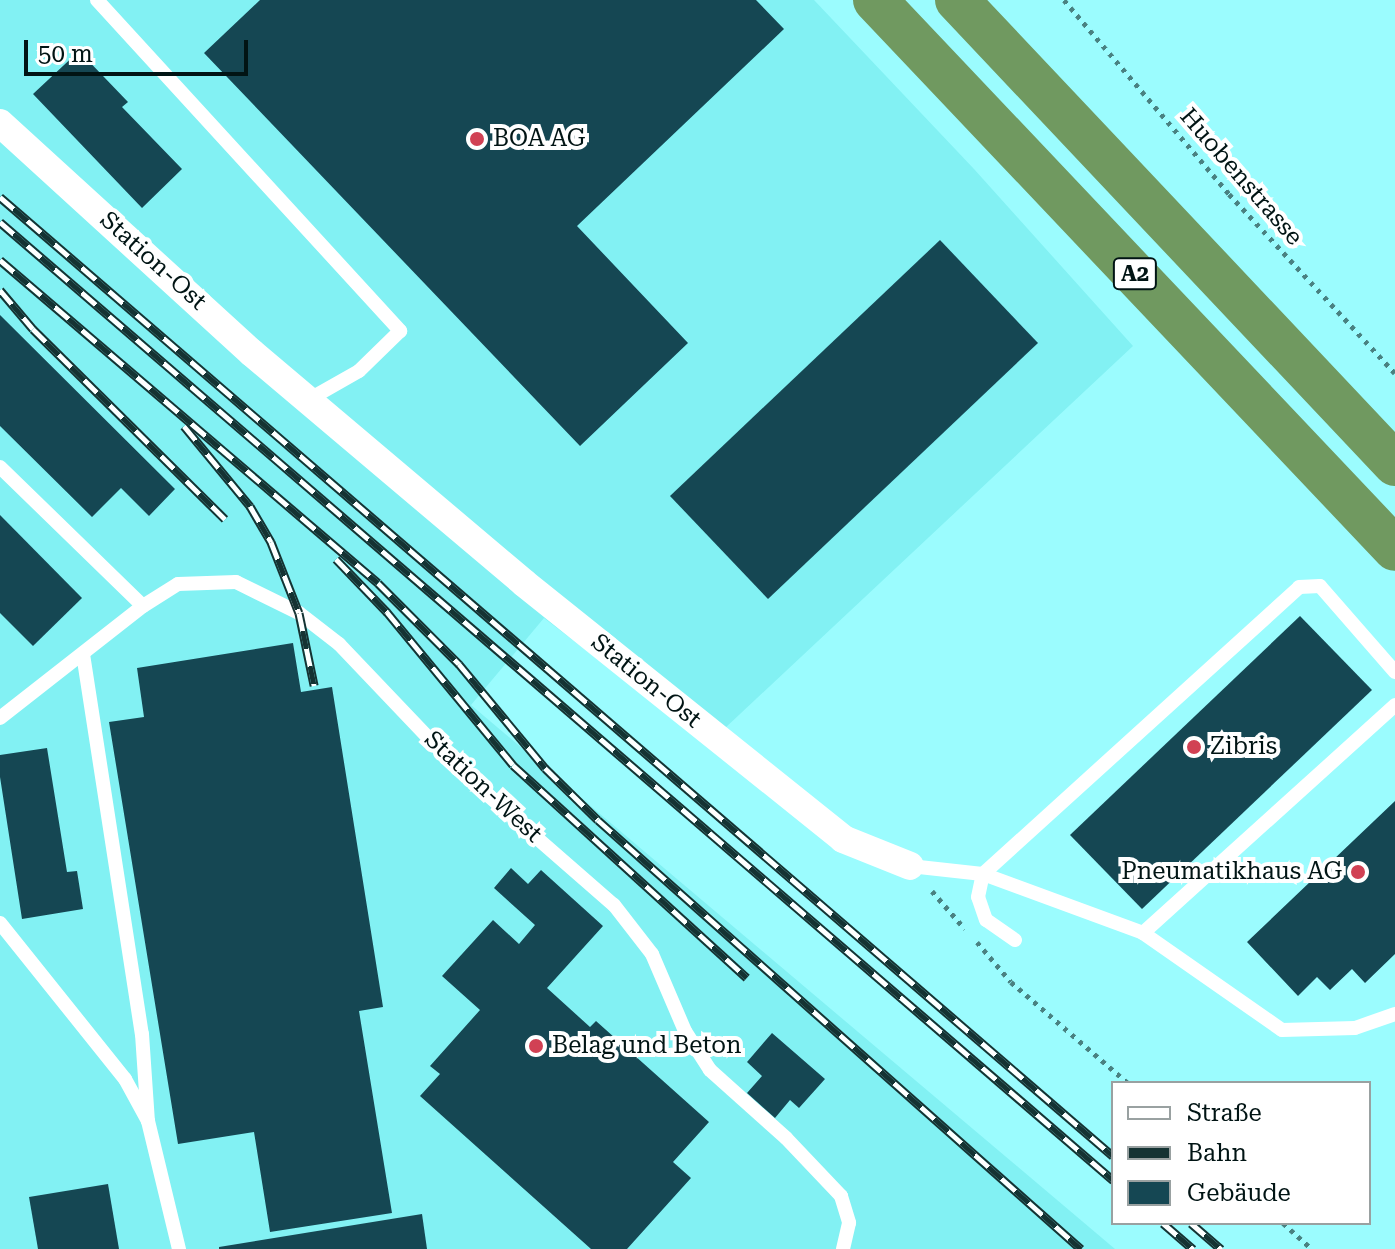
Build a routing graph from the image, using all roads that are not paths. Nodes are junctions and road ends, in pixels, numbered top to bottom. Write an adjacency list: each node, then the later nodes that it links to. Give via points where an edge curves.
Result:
1 (97, 0): 7 (lane, via 400,331 359,371)
2 (875, 0): 10 (highway, A2)
3 (957, 0): 5 (highway, A2)
4 (967, 0): 5 (highway)
5 (997, 42): 8 (highway, A2)
6 (0, 123): 7 (street, Station-Ost)
7 (308, 400): 16 (street, Station-Ost, via 524,583 843,839)
8 (1395, 464)
9 (0, 467): 11 (lane)
10 (1395, 549)
11 (143, 606): 12 (lane, Station-West); 24 (lane, Station-West, via 178,584 236,582 321,627 459,770 614,905 652,954 685,1031 710,1070 841,1196 849,1223)
12 (83, 654): 15 (lane, Station-West); 22 (lane, via 142,1034)
13 (1395, 672): 17 (lane, via 1320,586 1299,587)
14 (1395, 705): 19 (lane)
15 (0, 718)
16 (910, 866): 17 (lane, Station-Ost)
17 (983, 874): 19 (lane, Station-Ost); 20 (lane, via 978,897 986,920)
18 (0, 923): 22 (lane, via 125,1079)
19 (1143, 933): 21 (lane, Station-Ost, via 1282,1030 1355,1028)
20 (1015, 940)
21 (1395, 1014)
22 (148, 1121): 23 (lane)
23 (179, 1249)
24 (843, 1249)

